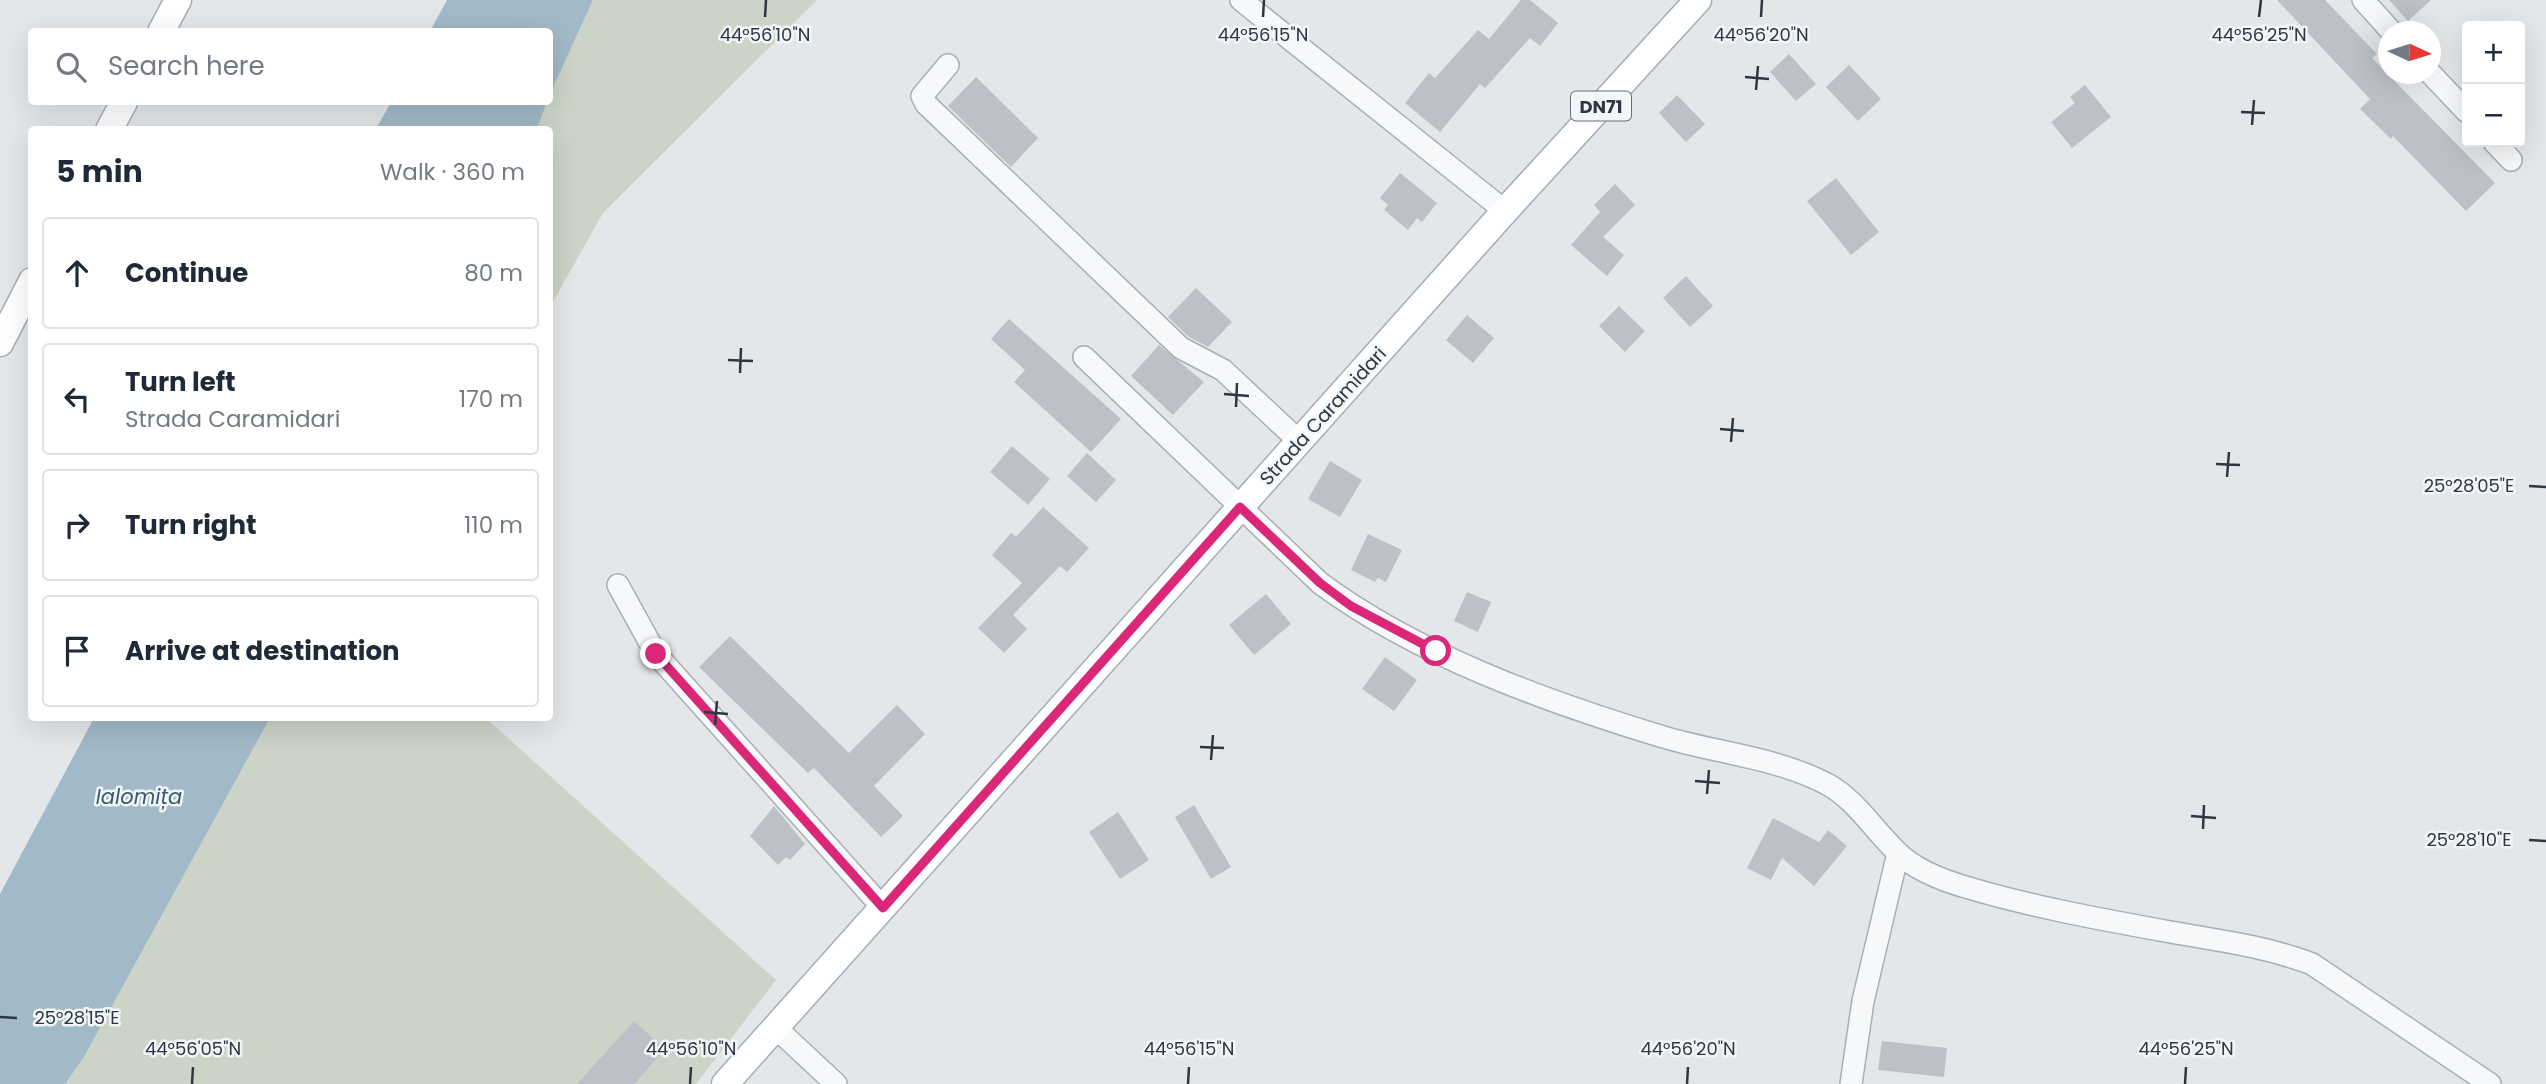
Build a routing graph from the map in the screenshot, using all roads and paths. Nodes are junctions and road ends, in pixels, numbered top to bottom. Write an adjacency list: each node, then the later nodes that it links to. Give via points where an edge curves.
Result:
1 (177, 0): 6 (main road)
2 (1241, 0): 14 (street)
3 (1698, 0): 14 (main road, Strada Caramidari / DN71)
4 (2363, 0): 5 (street)
5 (2382, 21)
6 (163, 28)
7 (948, 65): 18 (street, via 922,96 935,113 1181,348 1223,370)
8 (2441, 84): 10 (street)
9 (122, 105): 11 (main road)
10 (2462, 107)
11 (111, 126)
12 (2499, 147): 13 (street)
13 (2511, 160)
14 (1505, 211): 18 (main road, Strada Caramidari / DN71)
15 (28, 289): 16 (main road)
16 (0, 343)
17 (1084, 357): 19 (street)
18 (1300, 442): 19 (main road, Strada Caramidari / DN71)
19 (1240, 507): 21 (street, via 1320,583 1387,626 1436,651 1597,716 1829,785 1862,812); 22 (main road, Strada Caramidari / DN71)
20 (618, 585): 22 (street, via 656,654)
21 (1898, 853): 26 (street, via 1863,1001); 27 (street, via 1931,874 1967,888 2074,915 2279,952 2312,964)
22 (883, 908): 23 (main road, Strada Caramidari / DN71)
23 (776, 1028): 24 (main road, Strada Caramidari / DN71); 25 (street)
24 (725, 1084)
25 (836, 1084)
26 (1851, 1084)
27 (2490, 1084)

